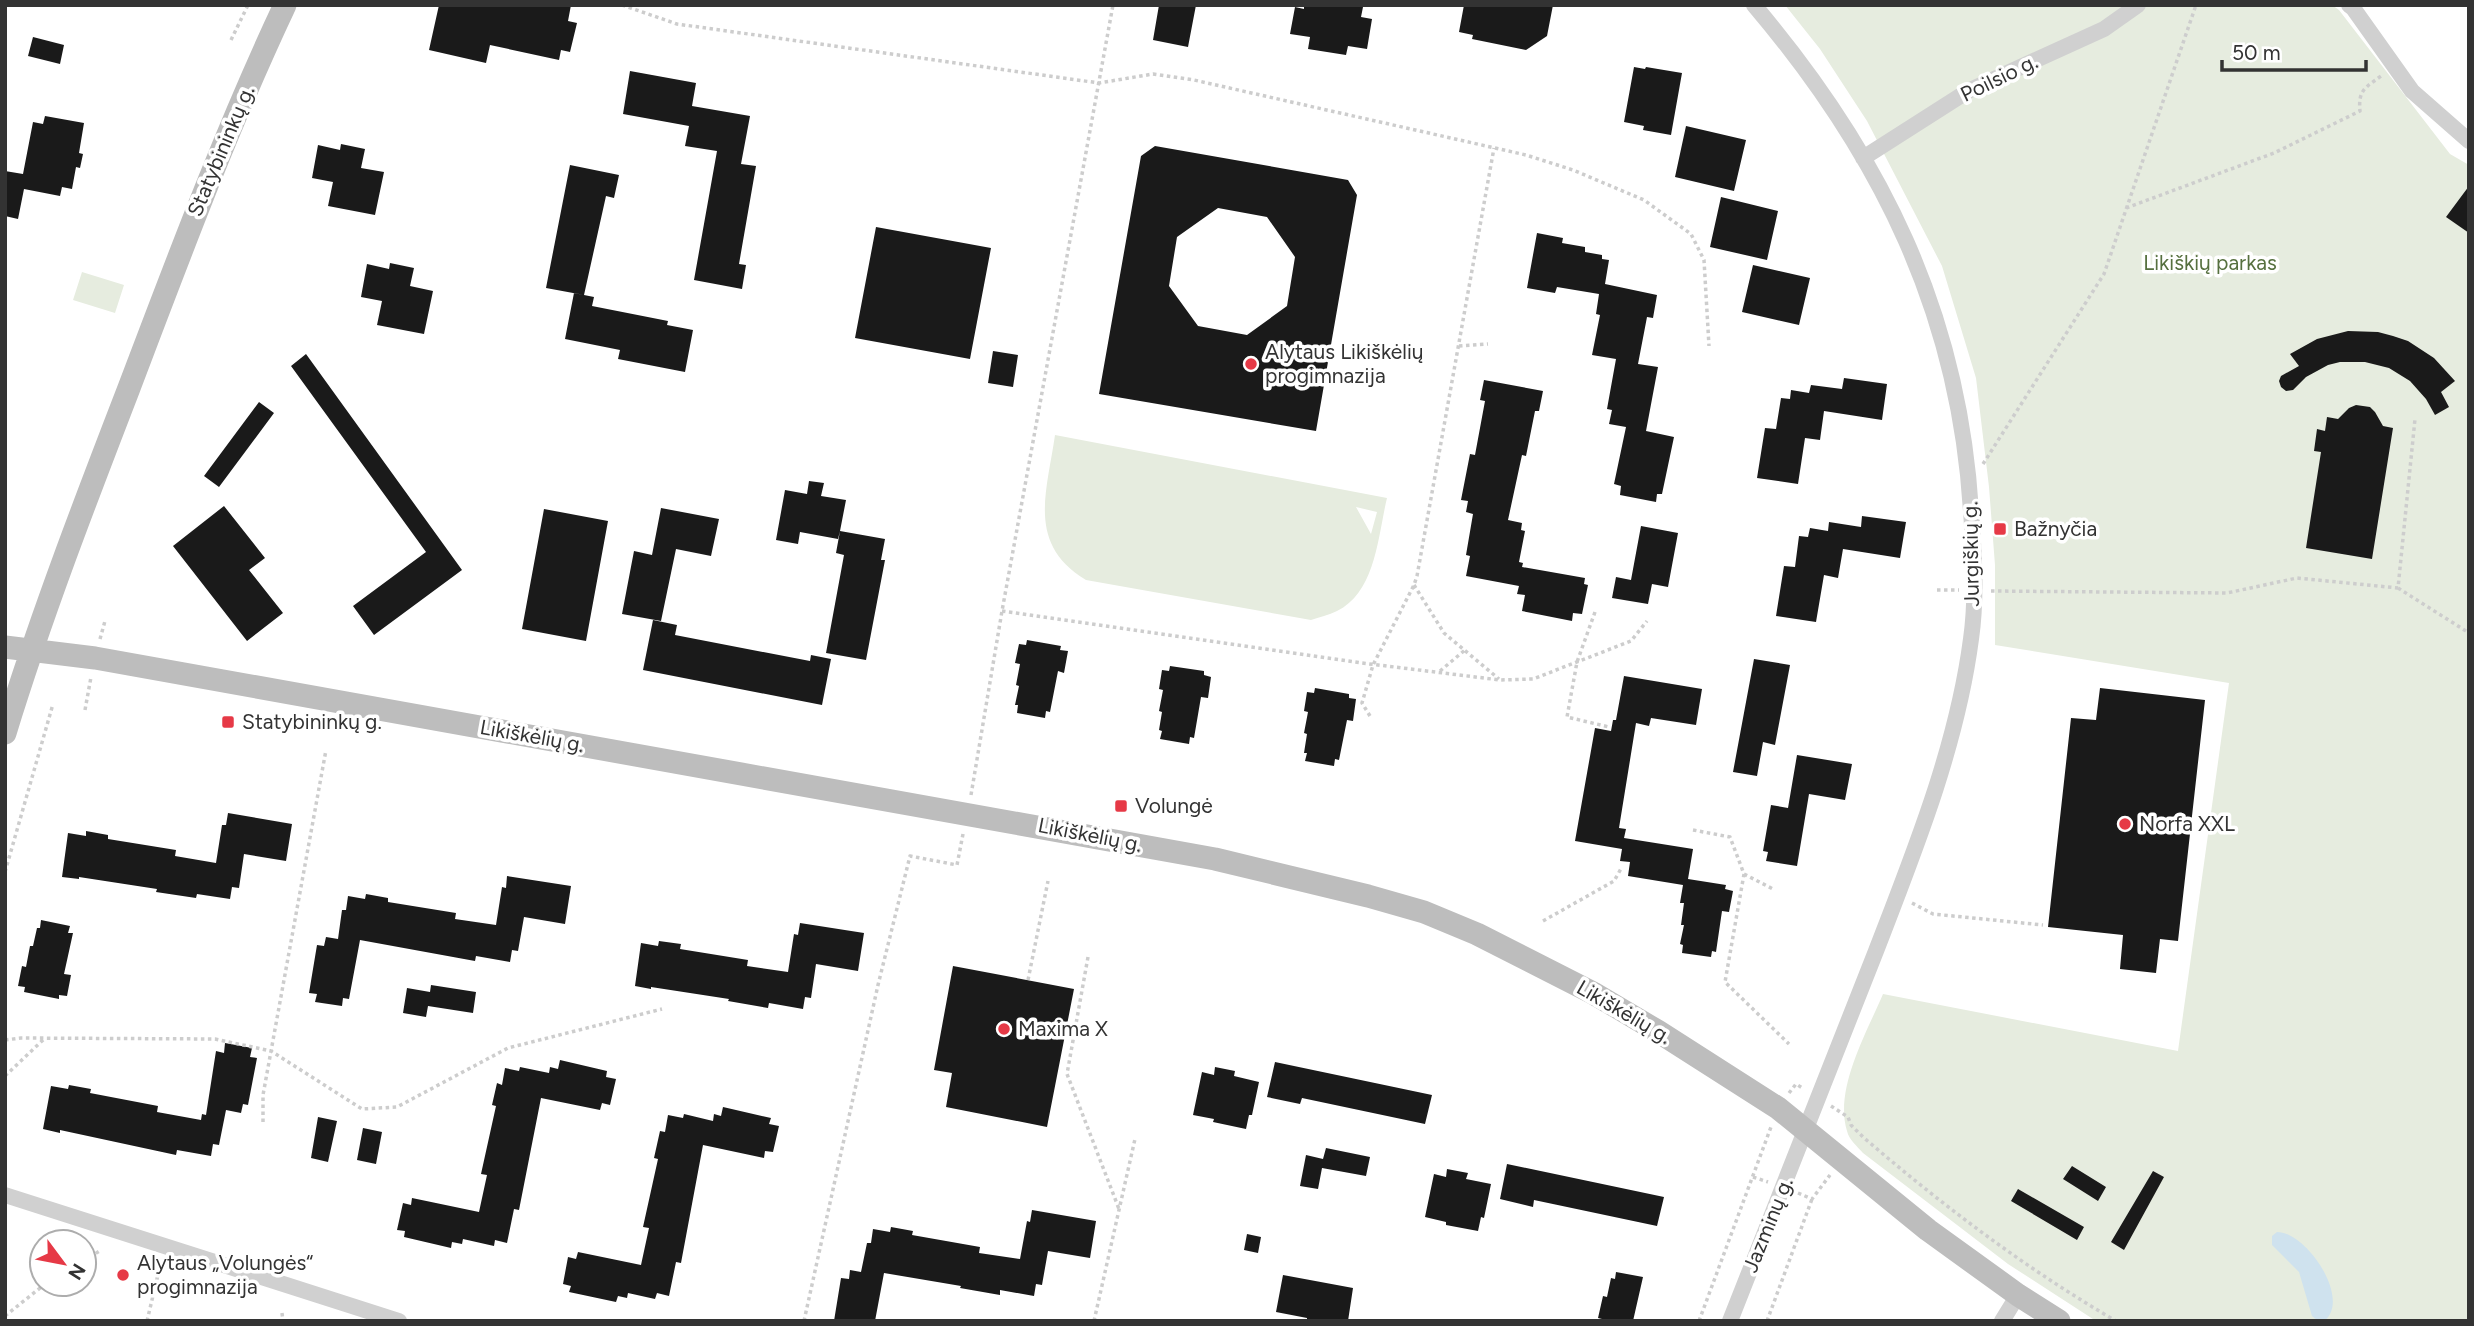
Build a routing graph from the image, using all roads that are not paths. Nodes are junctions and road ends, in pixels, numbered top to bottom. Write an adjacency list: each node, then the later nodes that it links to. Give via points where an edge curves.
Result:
1 (285, 5): 8 (street, Statybininkų g., via 200,198)
2 (1754, 5): 6 (street, Jurgiškių g., via 1836,112)
3 (2138, 5): 6 (street, Poilsio g., via 2104,29 1968,91)
4 (2349, 5): 5 (street, via 2412,91)
5 (2469, 141)
6 (1863, 158): 10 (street, Jurgiškių g., via 1908,242 1947,351 1970,485 1972,636 1954,727 1898,895)
7 (5, 647): 8 (street, Likiškėlių g.)
8 (32, 651): 9 (street, Statybininkų g.); 10 (street, Likiškėlių g., via 95,658 967,813 1215,859 1368,895 1489,939 1593,993)
9 (5, 733)
10 (1806, 1130): 12 (street, Likiškėlių g., via 1928,1230); 14 (street, Jazminų g.)
11 (5, 1195): 13 (street)
12 (2018, 1295): 15 (street); 16 (street, Likiškėlių g.)
13 (399, 1321)
14 (1730, 1321)
15 (2002, 1321)
16 (2059, 1321)

